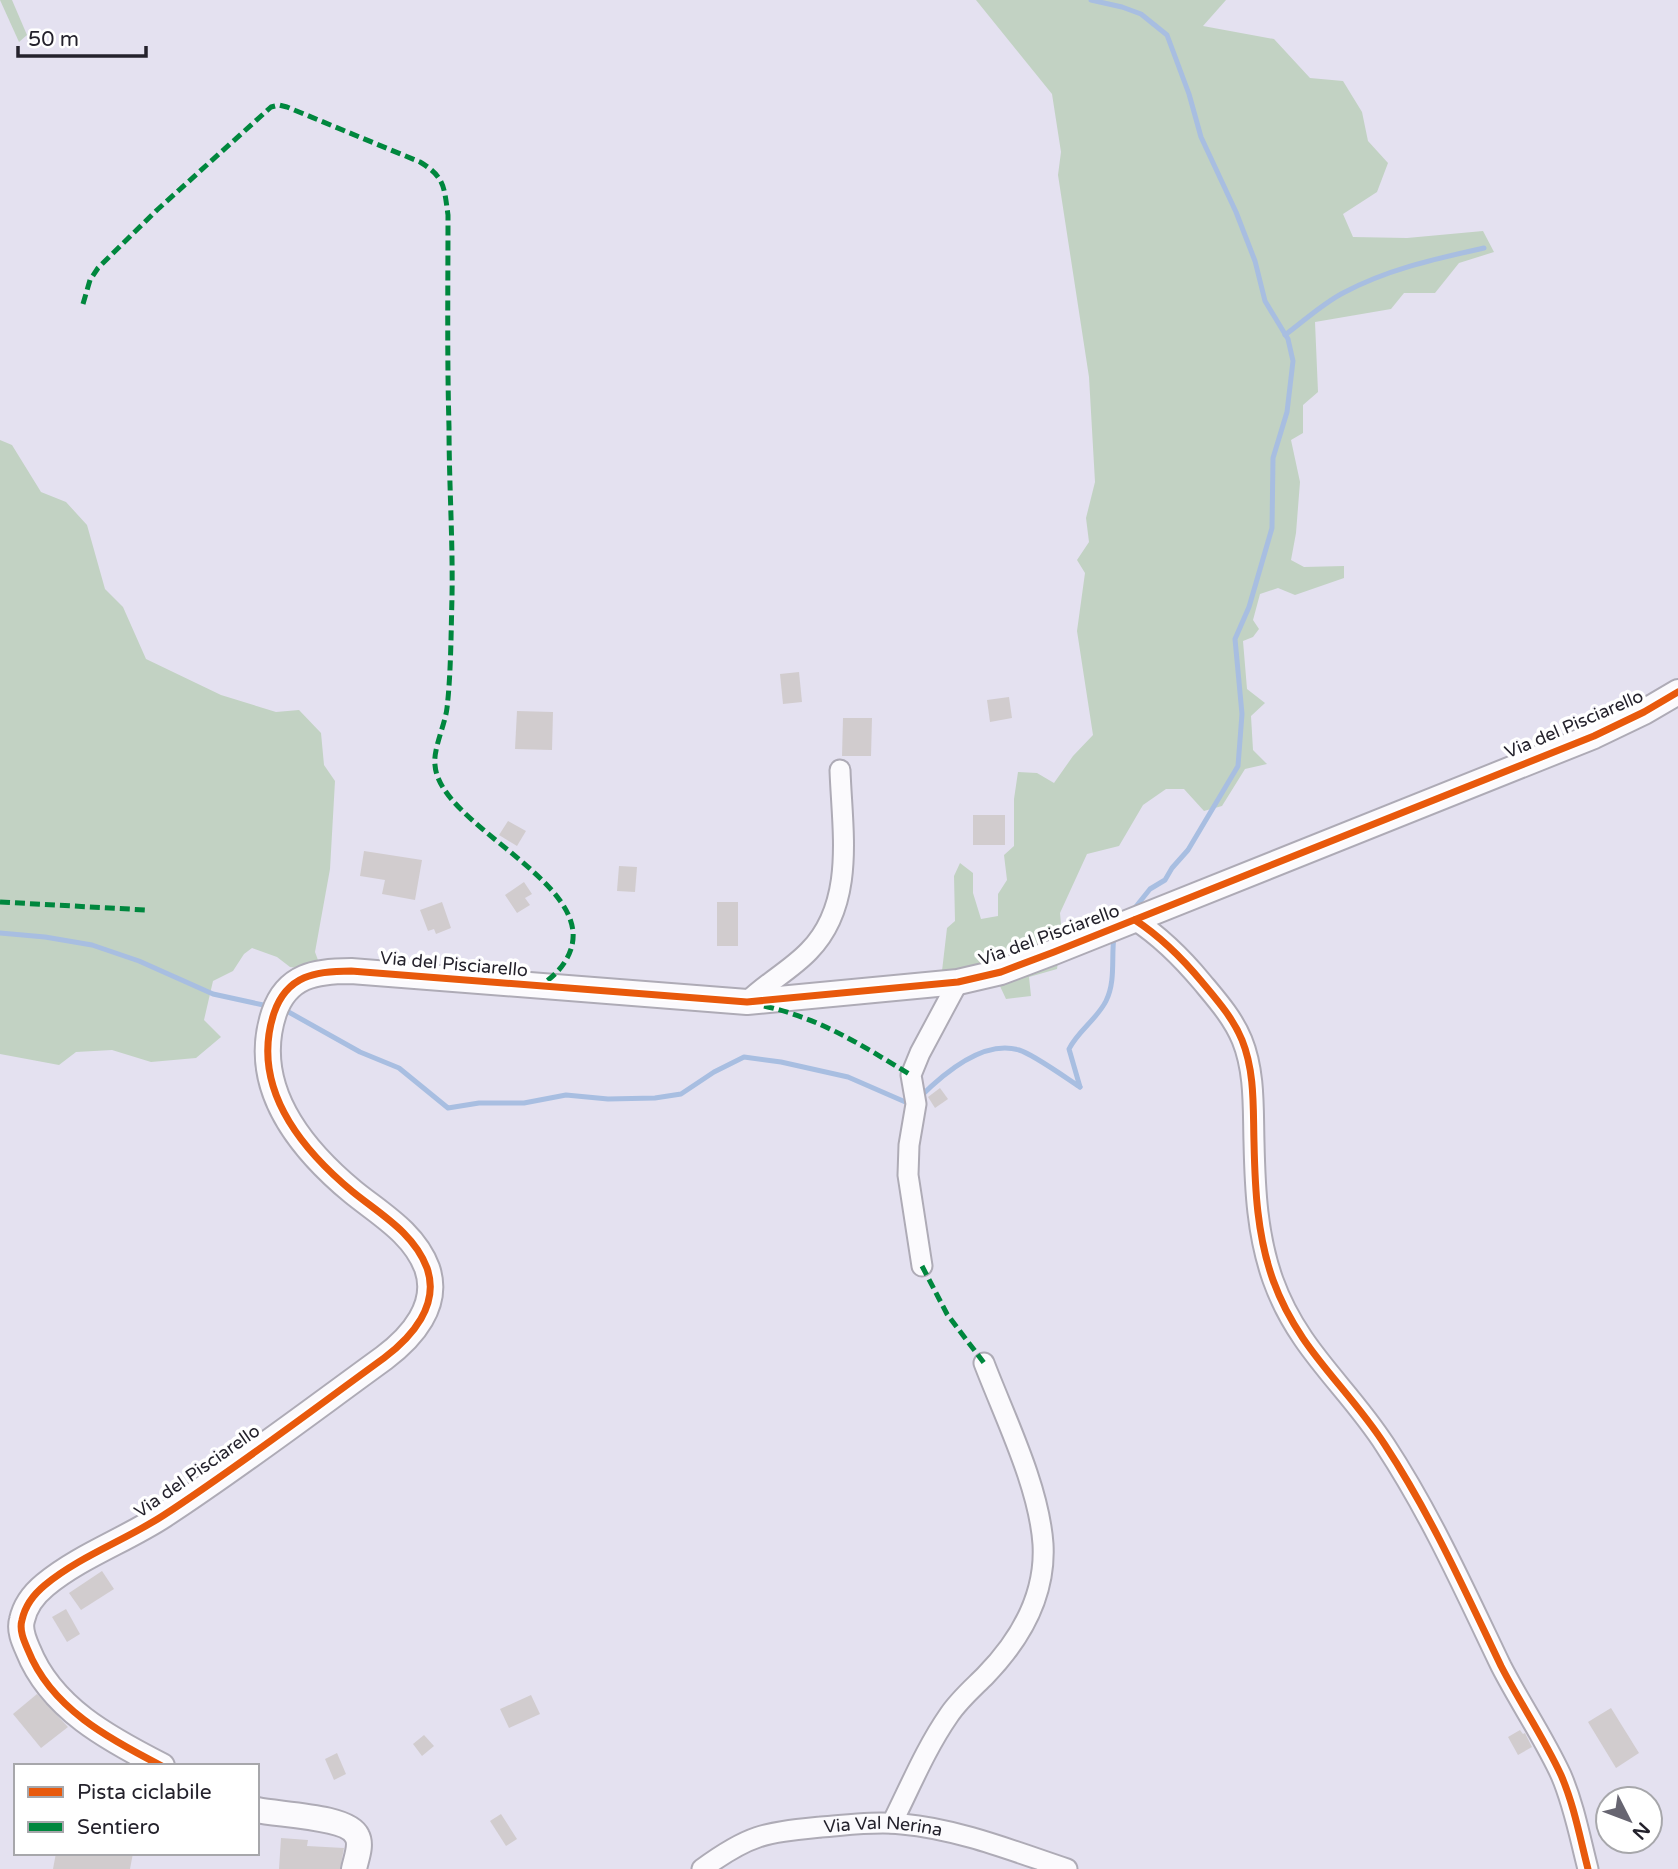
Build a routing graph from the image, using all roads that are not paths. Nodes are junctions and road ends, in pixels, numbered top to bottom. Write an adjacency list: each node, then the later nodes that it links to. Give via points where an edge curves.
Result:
1 (1678, 692): 3 (street, Via del Pisciarello, via 1594,736)
2 (840, 770): 5 (street, via 843,866 834,913 807,953)
3 (1135, 920): 4 (street, Via del Pisciarello, via 1014,968); 14 (street, via 1184,962 1239,1032 1252,1082 1258,1224 1278,1293 1307,1347 1385,1444 1450,1559 1560,1774)
4 (958, 982): 5 (street, Via del Pisciarello); 6 (street, via 911,1076 916,1104 907,1168)
5 (747, 1002): 8 (street, Via del Pisciarello, via 333,971 301,979 290,988 275,1012 267,1065 286,1116 328,1169 414,1246 427,1269 429,1296 416,1328 384,1358 167,1513 53,1579 28,1605 22,1620 23,1638 51,1689 88,1722)
6 (922, 1266)
7 (984, 1363): 10 (street, via 1038,1509 1043,1551 1040,1583 1023,1630 948,1716)
8 (159, 1764)
9 (259, 1810): 11 (street, via 348,1827 359,1841)
10 (892, 1823): 12 (street, Via Val Nerina, via 761,1835); 13 (street, Via Val Nerina, via 966,1837)
11 (354, 1869)
12 (702, 1869)
13 (1067, 1869)
14 (1588, 1869)

